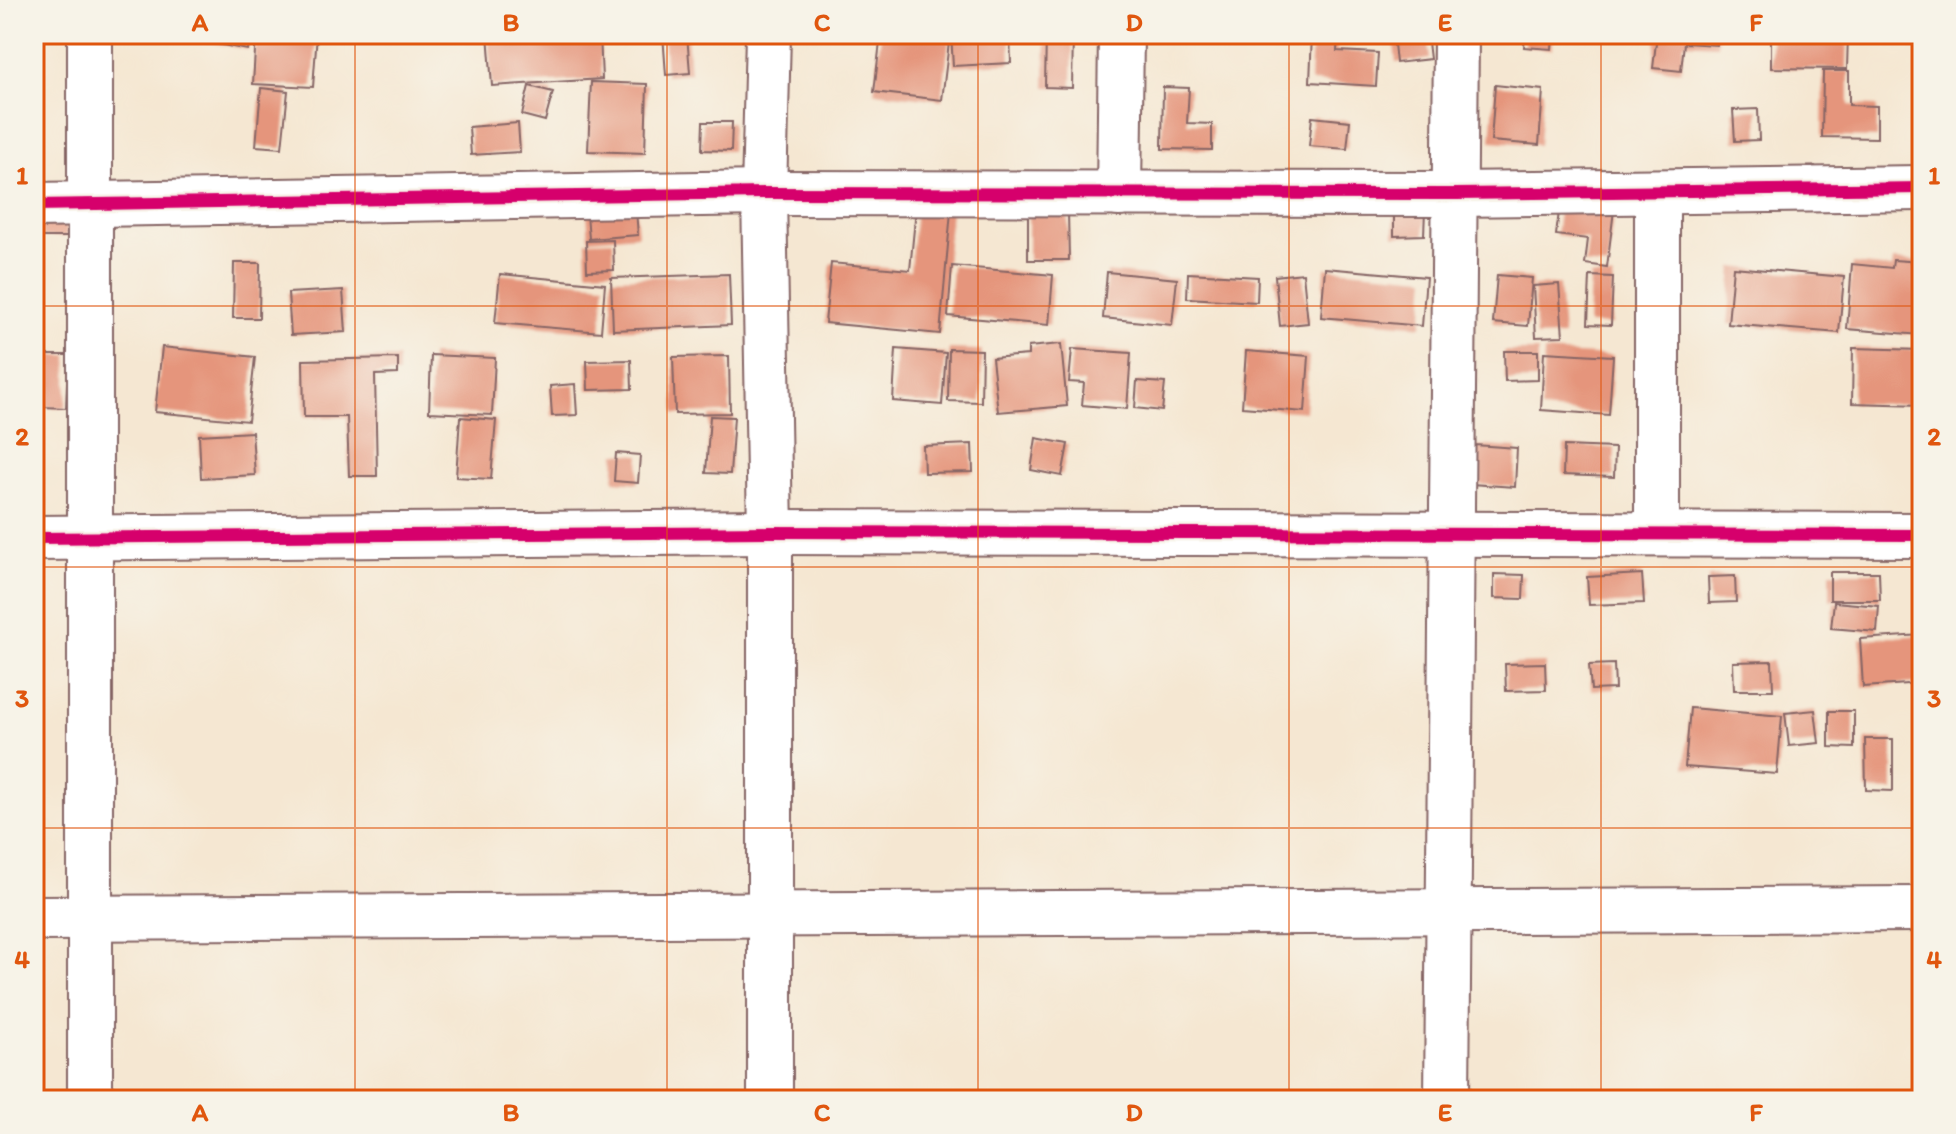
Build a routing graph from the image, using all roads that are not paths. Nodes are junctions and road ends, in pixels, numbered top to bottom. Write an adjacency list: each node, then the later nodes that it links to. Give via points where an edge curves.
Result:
1 (90, 34): 11 (street)
2 (768, 34): 7 (street)
3 (1121, 34): 8 (street)
4 (1456, 34): 9 (street)
5 (1922, 188): 6 (street)
6 (1657, 192): 9 (street); 14 (street)
7 (764, 193): 8 (street); 11 (street); 12 (street)
8 (1119, 194): 9 (street)
9 (1456, 194): 13 (street)
10 (34, 205): 11 (street)
11 (89, 205): 16 (street)
12 (770, 532): 13 (street); 16 (street); 20 (street)
13 (1453, 533): 14 (street); 19 (street)
14 (1657, 534): 15 (street)
15 (1922, 535)
16 (91, 537): 17 (street); 21 (street)
17 (34, 538)
18 (1922, 909): 19 (street)
19 (1447, 913): 20 (street); 25 (street)
20 (772, 914): 21 (street); 24 (street)
21 (91, 917): 22 (street); 23 (street)
22 (34, 918)
23 (90, 1100)
24 (770, 1100)
25 (1447, 1100)

